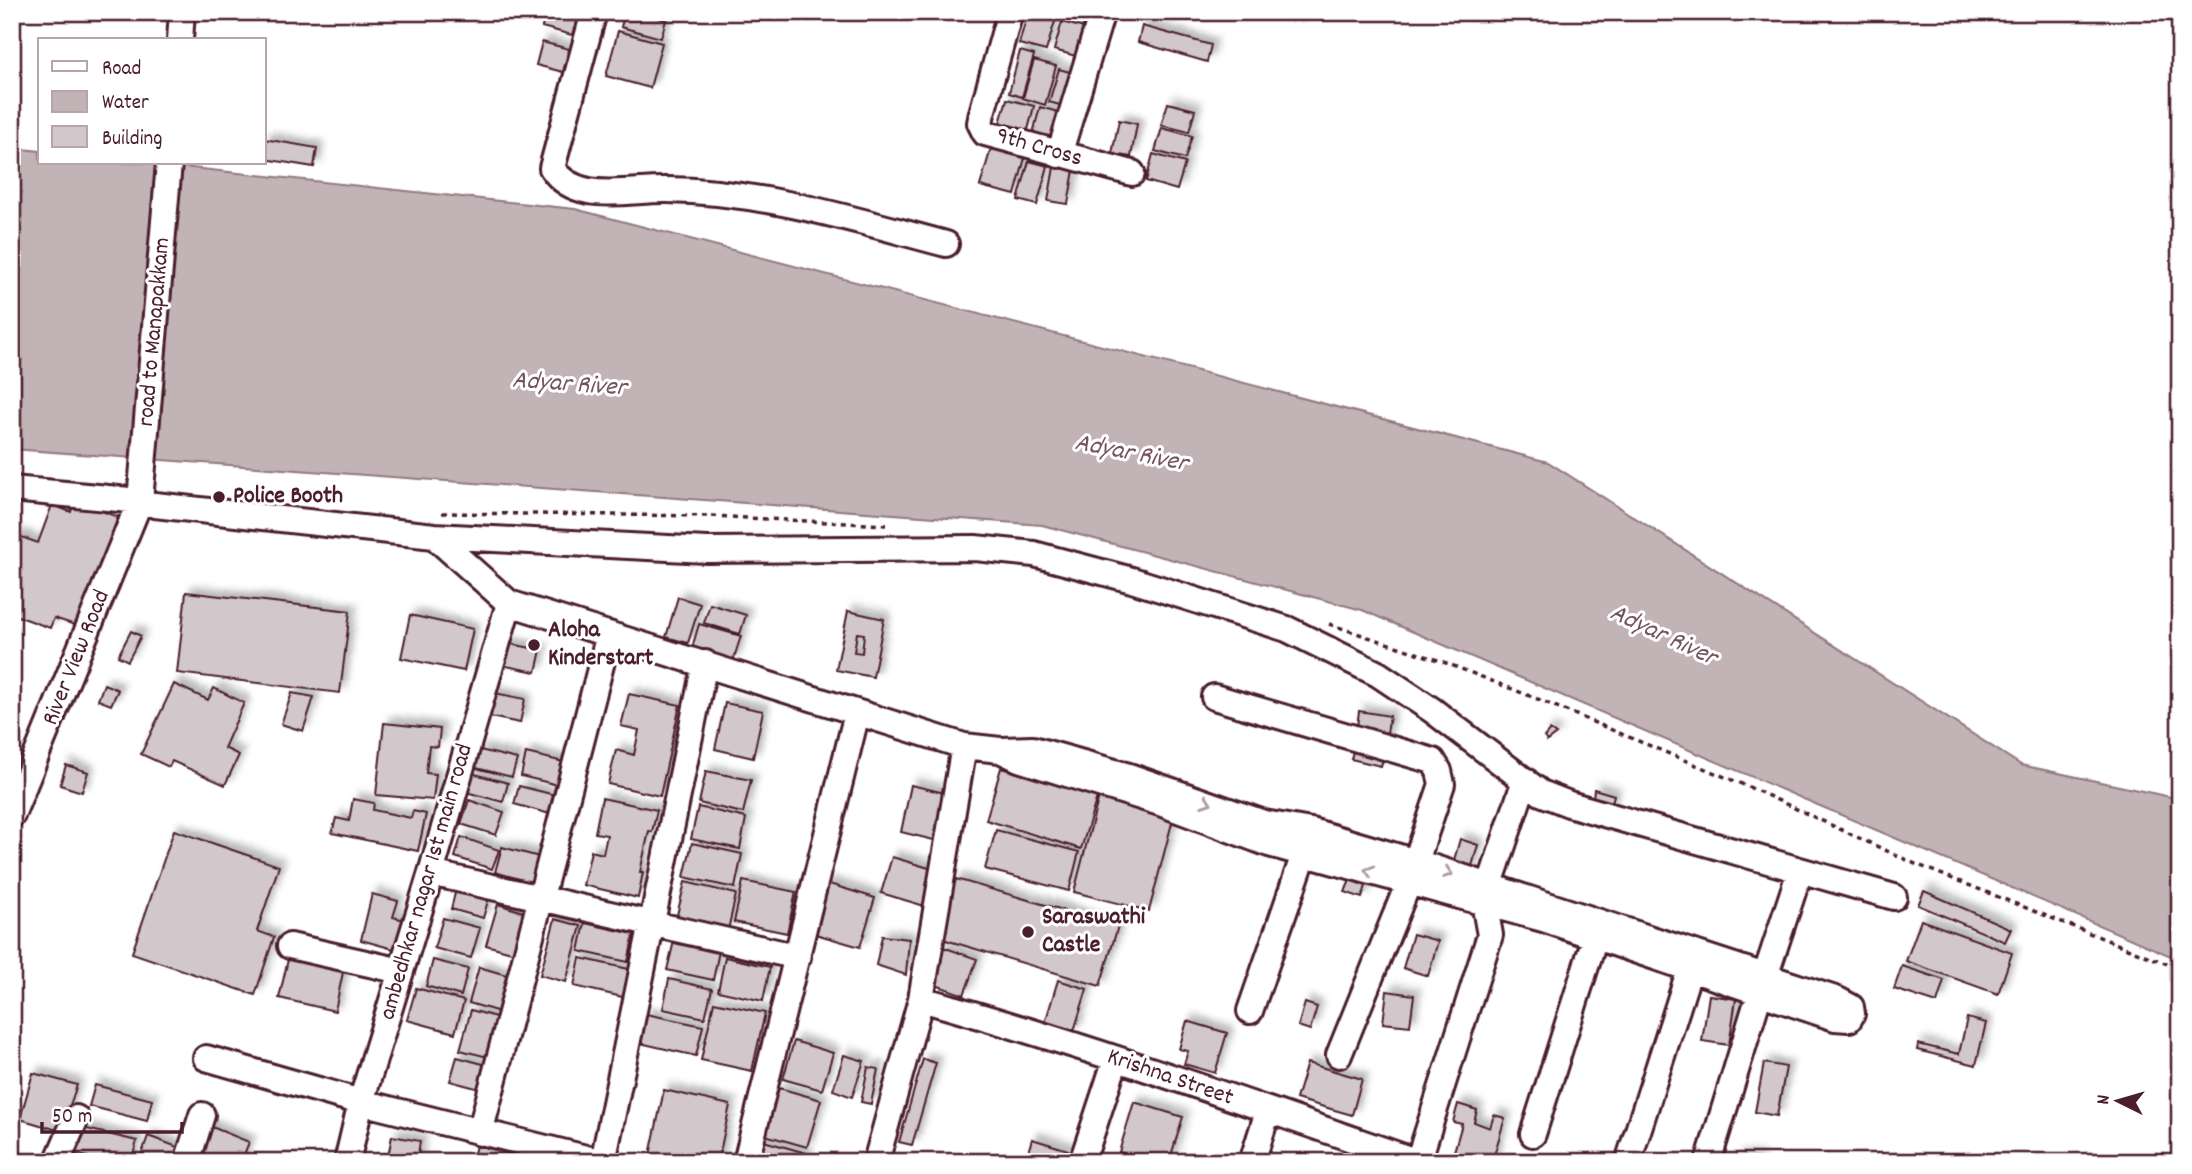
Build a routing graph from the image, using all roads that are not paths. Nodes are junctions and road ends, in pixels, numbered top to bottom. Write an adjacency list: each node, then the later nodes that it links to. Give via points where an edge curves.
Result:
1 (182, 12): 5 (street)
2 (594, 12): 9 (street, via 552,168 560,180 584,192 679,191 809,207)
3 (1010, 12): 6 (street, 9th Cross, via 982,113 982,129)
4 (1102, 12): 6 (street)
5 (180, 38)
6 (1059, 155): 8 (street, 9th Cross)
7 (169, 164): 11 (street, road to Manapakkam)
8 (1132, 173)
9 (946, 244)
10 (12, 489): 11 (street)
11 (140, 500): 12 (street, via 155,505); 20 (street, River View Road)
12 (436, 525): 13 (street); 19 (street, via 707,550 975,548 1034,554 1287,629 1378,674)
13 (509, 603): 14 (street); 24 (street, ambedhkar nagar 1st main road)
14 (609, 634): 15 (street); 27 (street)
15 (705, 663): 17 (street); 28 (street)
16 (1214, 697): 22 (street, via 1433,761 1442,785)
17 (857, 713): 18 (street); 31 (street)
18 (964, 746): 21 (street, via 1033,749 1163,795 1264,823); 35 (street)
19 (1525, 780): 23 (street, via 1541,793 1569,803); 25 (street)
20 (12, 815)
21 (1309, 842): 22 (street); 36 (street)
22 (1412, 872): 25 (street); 37 (street)
23 (1800, 872): 26 (street); 34 (street)
24 (431, 873): 27 (street); 33 (street, ambedhkar nagar 1st main road)
25 (1486, 894): 29 (street); 54 (street, via 1490,935)
26 (1894, 897)
27 (540, 898): 28 (street); 44 (street)
28 (652, 924): 31 (street); 49 (street)
29 (1598, 929): 32 (street); 45 (street)
30 (290, 946): 33 (street)
31 (797, 957): 50 (street)
32 (1692, 960): 34 (street); 55 (street)
33 (401, 971): 40 (street, ambedhkar nagar 1st main road)
34 (1763, 984): 56 (street)
35 (921, 999): 39 (street, Krishna Street); 51 (street)
36 (1250, 1011)
37 (1339, 1055)
38 (206, 1058): 40 (street)
39 (1115, 1059): 41 (street, Krishna Street); 52 (street)
40 (361, 1102): 44 (street); 48 (street, ambedhkar nagar 1st main road)
41 (1268, 1111): 53 (street); 54 (street, Krishna Street)
42 (202, 1115): 47 (street)
43 (76, 1118): 46 (street)
44 (480, 1132): 49 (street)
45 (1533, 1134)
46 (57, 1162)
47 (187, 1162)
48 (347, 1162)
49 (602, 1162)
50 (746, 1162)
51 (876, 1162)
52 (1082, 1162)
53 (1252, 1162)
54 (1418, 1162)
55 (1628, 1162)
56 (1708, 1162)

